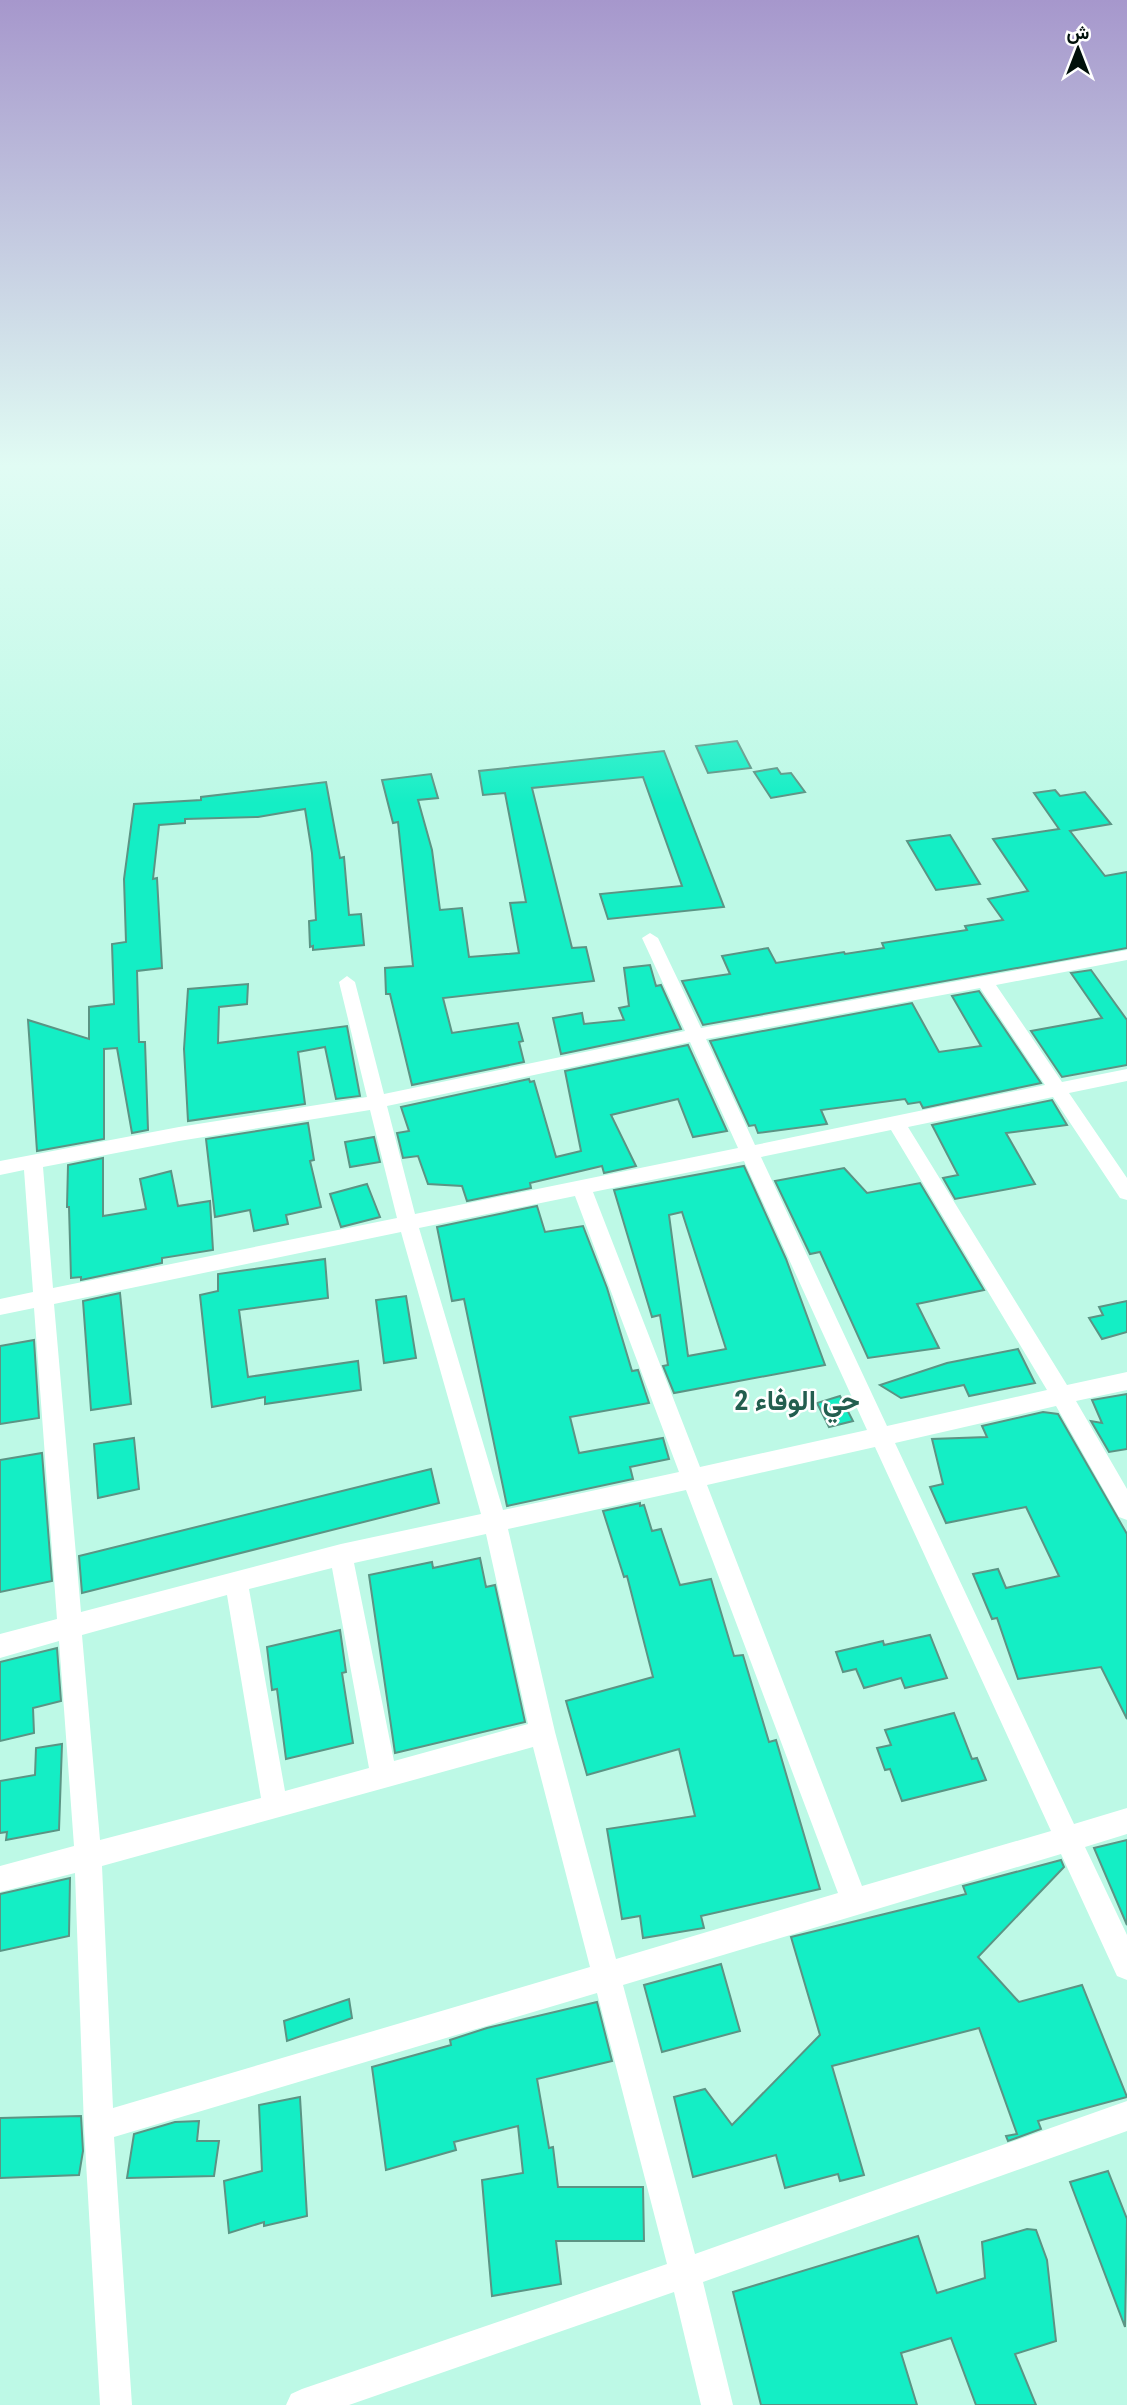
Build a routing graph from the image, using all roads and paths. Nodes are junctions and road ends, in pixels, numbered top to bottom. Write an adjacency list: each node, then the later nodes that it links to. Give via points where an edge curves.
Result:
1 (650, 938): 5 (street)
2 (1127, 955): 4 (street)
3 (347, 982): 8 (street)
4 (985, 982): 5 (street); 7 (street)
5 (696, 1035): 8 (street); 10 (street)
6 (1127, 1075): 7 (street)
7 (1058, 1090): 9 (street); 14 (street)
8 (376, 1101): 11 (street); 15 (street)
9 (896, 1123): 10 (street); 19 (street)
10 (750, 1153): 13 (street); 20 (street)
11 (33, 1161): 12 (street); 16 (street)
12 (0, 1168)
13 (582, 1188): 15 (street); 21 (street)
14 (1127, 1193)
15 (408, 1224): 16 (street); 23 (street)
16 (42, 1299): 17 (street); 26 (street)
17 (0, 1307)
18 (1127, 1381): 19 (street)
19 (1062, 1396): 20 (street); 22 (street)
20 (881, 1437): 21 (street); 32 (street)
21 (692, 1479): 23 (street); 35 (street)
22 (1127, 1510)
23 (495, 1522): 24 (street); 28 (street)
24 (341, 1555): 25 (street); 29 (street)
25 (236, 1581): 26 (street); 30 (street)
26 (71, 1626): 27 (street); 33 (street)
27 (0, 1646)
28 (542, 1732): 29 (street); 37 (street)
29 (384, 1777): 30 (street)
30 (275, 1807): 33 (street)
31 (1127, 1821): 32 (street)
32 (1067, 1838): 35 (street); 36 (street)
33 (88, 1857): 34 (street); 39 (street)
34 (0, 1879)
35 (855, 1902): 37 (street)
36 (1127, 1966)
37 (607, 1976): 39 (street); 40 (street)
38 (1127, 2116): 40 (street)
39 (99, 2127): 41 (street)
40 (685, 2273): 42 (street); 43 (street)
41 (116, 2405)
42 (302, 2405)
43 (717, 2405)

